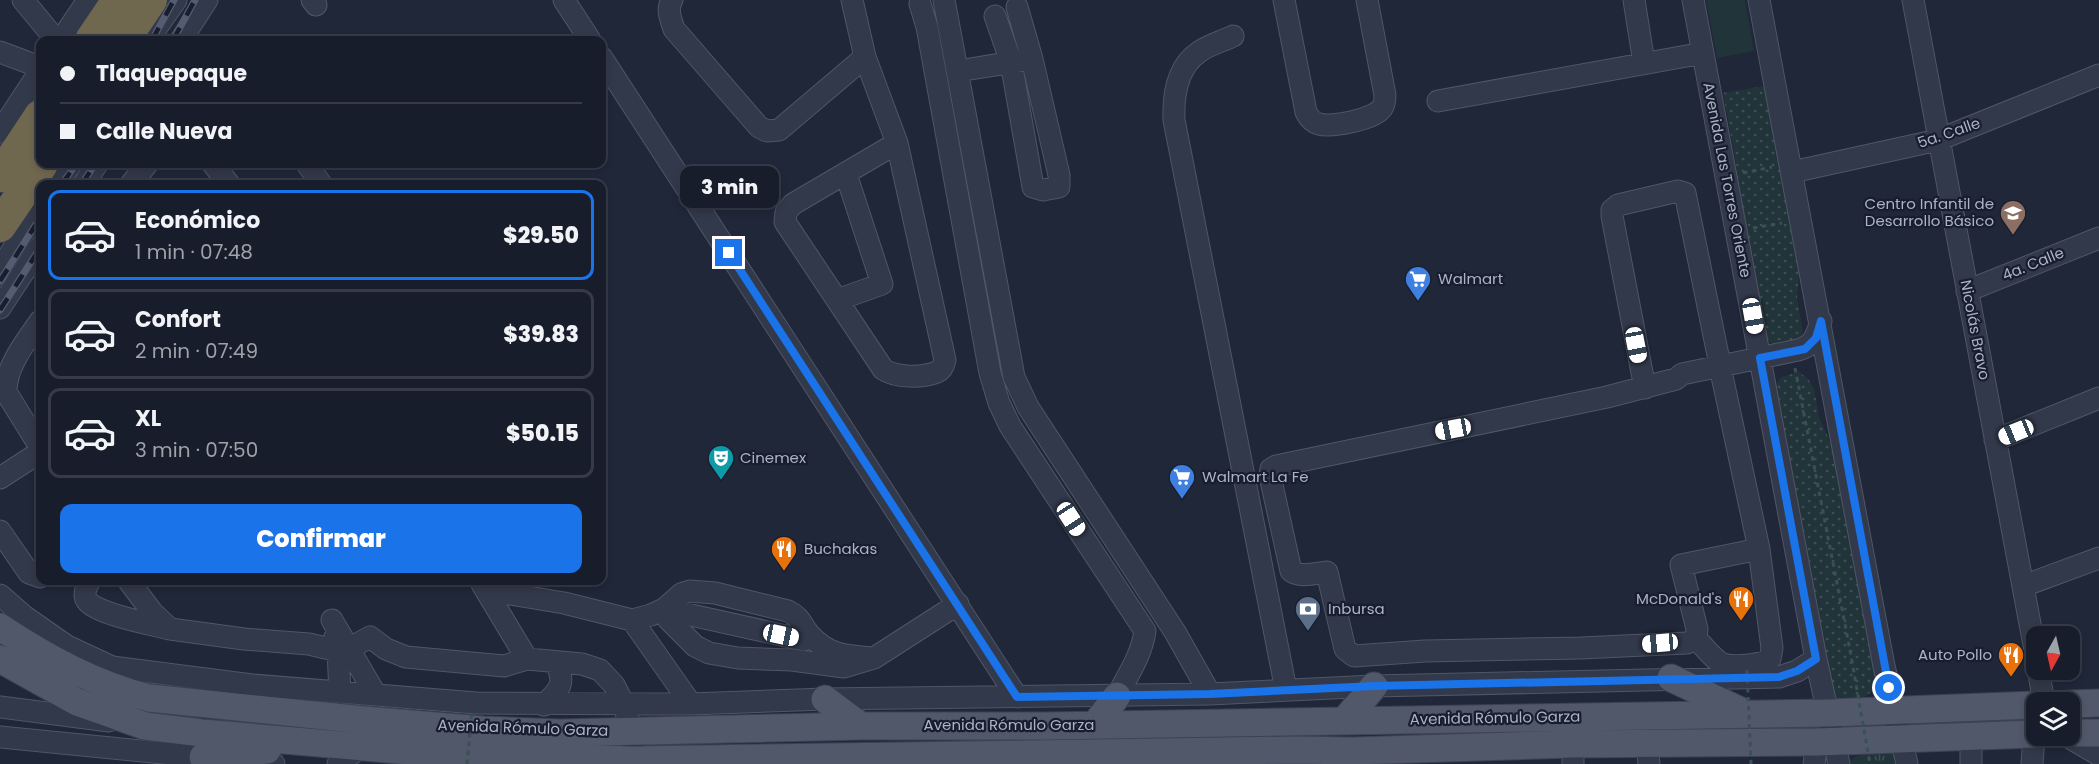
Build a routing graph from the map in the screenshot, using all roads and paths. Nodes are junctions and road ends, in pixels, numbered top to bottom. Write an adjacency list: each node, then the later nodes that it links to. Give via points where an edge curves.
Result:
1 (23, 0): 19 (street)
2 (88, 0): 20 (street)
3 (118, 0): 21 (highway)
4 (151, 0): 22 (highway)
5 (176, 0): 23 (street)
6 (207, 0): 24 (street)
7 (564, 0): 25 (street)
8 (672, 0): 31 (street, via 669,16 674,29 759,127 767,131 779,130)
9 (852, 0): 31 (street)
10 (1284, 0): 11 (street, via 1306,112 1317,124 1333,126 1372,116 1385,102)
11 (1366, 0)
12 (1635, 0): 33 (street)
13 (1693, 0): 30 (street, Avenida Las Torres Oriente)
14 (1759, 0): 47 (street)
15 (1913, 0): 42 (street, Nicolás Bravo)
16 (929, 1): 27 (street); 28 (street)
17 (1017, 7): 32 (street)
18 (995, 16): 32 (street)
19 (53, 36)
20 (64, 36)
21 (94, 36)
22 (127, 36)
23 (151, 36)
24 (184, 36)
25 (587, 36)
26 (1233, 36): 111 (street, via 1198,52 1185,67 1175,90 1174,120)
27 (952, 43): 28 (street); 36 (street)
28 (931, 48): 72 (street, via 990,372)
29 (0, 52): 35 (street)
30 (1703, 53): 33 (street); 50 (street, Avenida Las Torres Oriente)
31 (865, 57): 43 (street)
32 (1022, 61): 32 (street, via 1059,175 1059,187 1033,187); 36 (street)
33 (1644, 63): 39 (street)
34 (606, 64): 86 (street)
35 (36, 67)
36 (958, 71): 71 (street, via 1011,364)
37 (36, 75): 41 (street)
38 (2099, 75): 42 (street, 5a. Calle)
39 (1438, 101)
40 (36, 122): 49 (highway)
41 (2, 126)
42 (1938, 140): 47 (street, 5a. Calle); 60 (street, Nicolás Bravo)
43 (897, 143): 48 (street); 61 (street, via 945,360 943,368 899,377 883,369)
44 (39, 168): 55 (highway)
45 (144, 168): 51 (street)
46 (216, 168): 52 (street)
47 (1792, 168): 50 (path); 54 (street)
48 (846, 174): 61 (street, via 882,284); 61 (street, via 793,204 786,212 785,222)
49 (0, 176)
50 (1727, 176): 56 (street, Avenida Las Torres Oriente)
51 (134, 180)
52 (226, 180)
53 (36, 217): 59 (street)
54 (1802, 219): 56 (path); 63 (street)
55 (0, 226)
56 (1737, 231): 66 (street, Avenida Las Torres Oriente)
57 (2099, 238): 60 (street, 4a. Calle)
58 (36, 249): 59 (street)
59 (12, 263): 62 (street)
60 (1967, 291): 73 (street, Nicolás Bravo)
61 (837, 300)
62 (0, 308)
63 (1821, 321): 66 (street, via 1816,338 1805,349); 68 (street)
64 (36, 328): 74 (street, via 10,370 6,392)
65 (1794, 361): 66 (street); 68 (street, via 1815,367); 157 (path, bridge)
66 (1761, 364): 67 (street); 103 (street, Avenida Las Torres Oriente)
67 (1721, 371): 69 (street); 69 (street, via 1685,193 1678,191 1618,205 1611,213); 78 (street)
68 (1832, 385): 125 (street)
69 (1645, 388): 99 (street, via 1271,469 1291,571 1296,575 1327,572 1345,649 1350,654 1359,657)
70 (2099, 398): 73 (street)
71 (1028, 407): 72 (street); 89 (street)
72 (1004, 413): 93 (street)
73 (1995, 440): 84 (street, Nicolás Bravo)
74 (36, 442)
75 (36, 452): 76 (street)
76 (0, 478)
77 (0, 531): 80 (street, via 29,573)
78 (1760, 549): 95 (street, via 1681,565); 95 (street, via 1770,659 1742,665 1722,663)
79 (2099, 558): 84 (street)
80 (36, 576)
81 (87, 585): 92 (street, via 88,602)
82 (132, 585): 92 (street)
83 (483, 585): 88 (street); 102 (street)
84 (2023, 586): 90 (street, Nicolás Bravo)
85 (0, 595): 106 (street, via 67,646)
86 (958, 604): 100 (street); 115 (street)
87 (664, 609): 88 (street); 94 (street); 104 (street, via 668,619 694,646 709,653)
88 (632, 620): 119 (street)
89 (1166, 620): 93 (street); 113 (street)
90 (2030, 626)
91 (0, 627): 97 (main road, Avenida Rómulo Garza)
92 (170, 629): 98 (street)
93 (1145, 631): 114 (street, via 1135,662)
94 (806, 637): 100 (street, via 832,653); 104 (street)
95 (1696, 639): 96 (street, via 1687,644)
96 (1638, 645): 99 (street); 108 (street)
97 (35, 650): 106 (main road); 133 (main road, Avenida Rómulo Garza, via 85,677 149,698)
98 (344, 650): 102 (street, via 370,637 386,650 406,657 504,666); 112 (street); 133 (street)
99 (1481, 650): 109 (street)
100 (874, 658): 104 (street, via 844,667)
101 (0, 659): 131 (main road, Avenida Rómulo Garza, via 77,702)
102 (527, 659): 105 (street)
103 (1816, 659): 108 (street, via 1779,677); 127 (street, Avenida Las Torres Oriente)
104 (792, 660)
105 (549, 661): 117 (street, via 600,670); 121 (street, via 556,664 561,678 558,691)
106 (112, 667): 112 (street)
107 (1747, 670): 156 (path, bridge)
108 (1666, 678): 109 (street); 128 (main road)
109 (1461, 683): 110 (street)
110 (1374, 686): 111 (street); 129 (main road)
111 (1286, 690): 113 (street)
112 (340, 693): 133 (street)
113 (1210, 694): 114 (street)
114 (1117, 696): 115 (street); 130 (main road)
115 (1017, 697): 116 (street)
116 (825, 699): 119 (street); 132 (main road)
117 (623, 703): 119 (street); 121 (street); 134 (street)
118 (2099, 703): 120 (main road)
119 (691, 704)
120 (2080, 704)
121 (544, 705): 126 (street)
122 (2026, 705): 125 (main road, Avenida Rómulo Garza)
123 (0, 707): 131 (street)
124 (472, 710): 155 (path, bridge)
125 (1894, 710): 127 (main road, Avenida Rómulo Garza); 140 (street)
126 (415, 712): 133 (main road, Avenida Rómulo Garza); 134 (main road, Avenida Rómulo Garza, via 483,730); 150 (street)
127 (1828, 713): 128 (main road, Avenida Rómulo Garza); 143 (street, Avenida Las Torres Oriente)
128 (1748, 714): 129 (main road, Avenida Rómulo Garza)
129 (1334, 720): 130 (main road, Avenida Rómulo Garza); 148 (street)
130 (1095, 725): 132 (main road, Avenida Rómulo Garza)
131 (145, 726): 144 (main road, Avenida Rómulo Garza); 151 (main road)
132 (861, 726): 134 (main road, Avenida Rómulo Garza)
133 (372, 727): 144 (main road, Avenida Rómulo Garza); 150 (main road, Avenida Rómulo Garza)
134 (632, 731): 153 (street)
135 (2099, 733): 136 (main road)
136 (2080, 734)
137 (2026, 735): 138 (main road, Avenida Rómulo Garza)
138 (1971, 736): 140 (main road, Avenida Rómulo Garza); 159 (street)
139 (0, 737): 151 (street)
140 (1900, 738): 143 (main road, Avenida Rómulo Garza); 158 (street)
141 (2080, 744): 147 (street)
142 (2034, 746): 160 (street)
143 (1826, 753): 146 (main road, Avenida Rómulo Garza)
144 (333, 754): 151 (main road)
145 (1573, 754): 146 (main road, Avenida Rómulo Garza); 149 (main road, Avenida Rómulo Garza)
146 (1648, 754)
147 (2099, 755)
148 (1317, 757): 149 (main road, Avenida Rómulo Garza); 152 (main road, Avenida Rómulo Garza)
149 (1352, 757)
150 (407, 758): 153 (main road, Avenida Rómulo Garza)
151 (194, 759): 154 (street)
152 (978, 759): 153 (main road, Avenida Rómulo Garza)
153 (636, 762)
154 (274, 764)
155 (468, 764)
156 (1751, 764)
157 (1870, 764)
158 (1906, 764)
159 (1971, 764)
160 (2032, 764)

